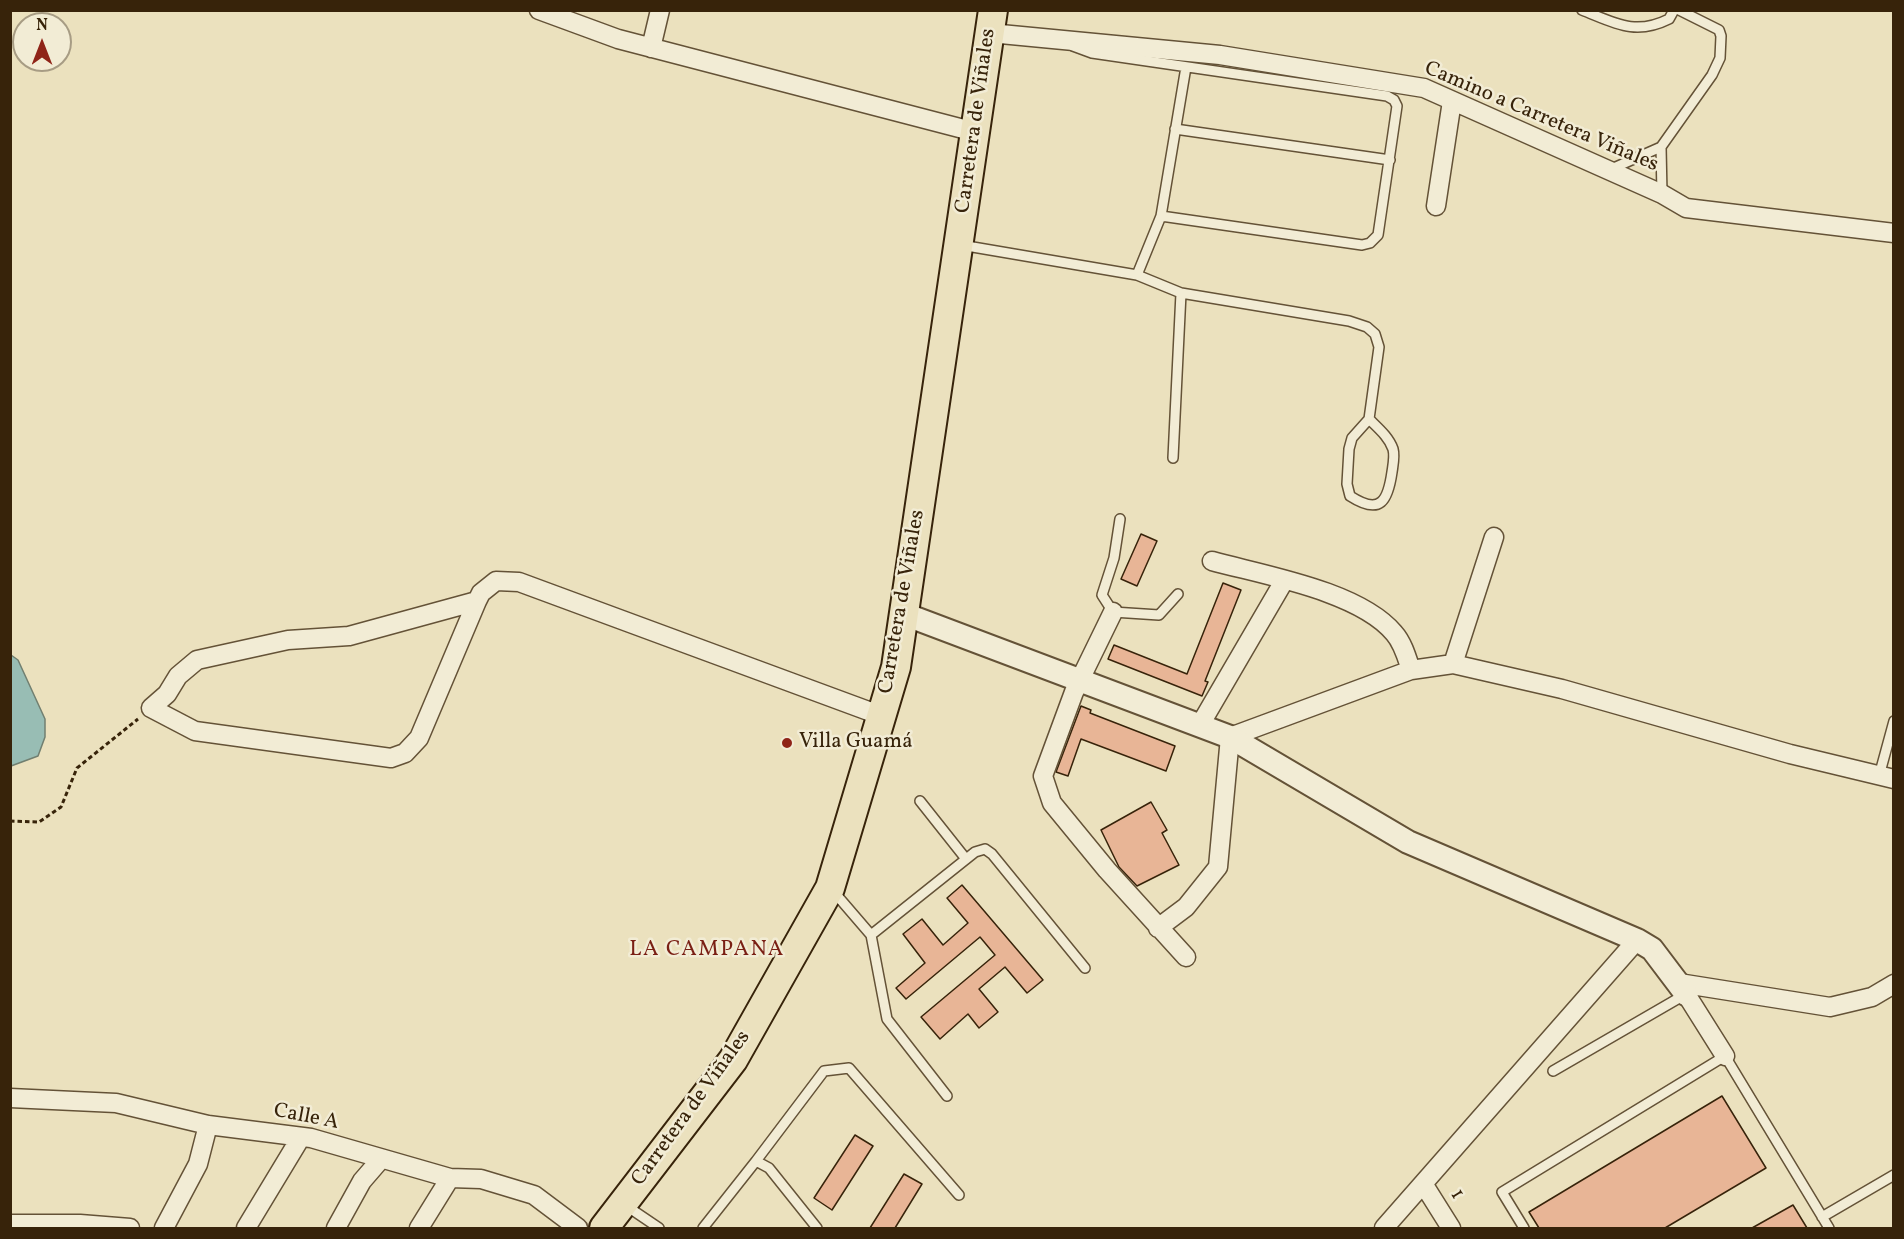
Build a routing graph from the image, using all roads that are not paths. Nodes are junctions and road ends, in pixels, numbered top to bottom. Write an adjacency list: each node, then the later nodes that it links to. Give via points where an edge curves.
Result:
1 (539, 10): 8 (street)
2 (660, 10): 8 (street)
3 (1582, 10): 4 (lane, via 1628,28 1641,29 1669,19)
4 (1674, 10)
5 (1679, 10): 13 (lane, via 1715,26 1722,45 1712,75)
6 (991, 22): 7 (street, Camino a Carretera Viñales); 12 (main road, Carretera de Viñales)
7 (1059, 39): 9 (lane, via 1092,53); 10 (street, Camino a Carretera Viñales, via 1220,55 1424,88)
8 (651, 48): 12 (street)
9 (1186, 67): 11 (lane); 14 (lane, via 1387,96 1397,106)
10 (1452, 101): 15 (street, Camino a Carretera Viñales); 17 (street)
11 (1175, 129): 14 (lane); 18 (lane)
12 (975, 132): 20 (main road, Carretera de Viñales)
13 (1661, 147): 15 (lane); 16 (lane)
14 (1390, 160): 18 (lane, via 1378,235 1362,245)
15 (1607, 171): 16 (street, Camino a Carretera Viñales)
16 (1662, 194): 19 (street, Camino a Carretera Viñales, via 1686,208)
17 (1436, 206)
18 (1161, 216): 21 (lane)
19 (1893, 233)
20 (959, 244): 21 (lane); 32 (main road, Carretera de Viñales)
21 (1137, 275): 22 (lane)
22 (1181, 293): 23 (lane, via 1367,327 1375,334 1379,347); 24 (lane)
23 (1369, 419): 23 (lane, via 1352,438 1347,484 1350,496 1371,504 1381,503 1389,495 1394,458 1386,437)
24 (1173, 458)
25 (1120, 519): 31 (lane, via 1114,558 1102,595)
26 (1494, 537): 33 (street)
27 (1212, 561): 28 (street)
28 (1284, 581): 34 (street, via 1349,602 1383,623 1399,640); 38 (street)
29 (1178, 594): 31 (lane, via 1159,615)
30 (477, 602): 30 (street, via 349,636 288,640 197,660 151,708 195,731 391,758 405,753 419,738); 36 (street, via 481,593 496,581 519,582)
31 (1113, 612): 35 (street)
32 (904, 614): 35 (street); 36 (main road, Carretera de Viñales, via 896,667)
33 (1453, 664): 34 (street); 40 (street, via 1562,689)
34 (1412, 670): 39 (street)
35 (1080, 680): 38 (street); 44 (street, via 1043,776 1052,803)
36 (882, 716): 43 (main road, Carretera de Viñales)
37 (1893, 721): 40 (lane)
38 (1200, 725): 39 (street)
39 (1230, 737): 44 (street, via 1218,867 1186,908); 46 (street, via 1408,842)
40 (1886, 777)
41 (920, 801): 42 (lane)
42 (966, 859): 45 (lane); 48 (lane, via 981,850 990,851)
43 (830, 888): 45 (lane); 63 (main road, Carretera de Viñales, via 733,1060)
44 (1158, 928): 47 (street)
45 (871, 936): 53 (lane, via 887,1019)
46 (1637, 940): 50 (street, via 1652,949); 61 (street)
47 (1186, 957)
48 (1085, 968)
49 (1893, 984): 50 (street, via 1872,997 1830,1007)
50 (1682, 989): 51 (street); 52 (lane)
51 (1725, 1056): 64 (lane); 78 (lane, via 1502,1192)
52 (1553, 1071)
53 (947, 1096)
54 (10, 1098): 55 (street, Calle A, via 116,1103)
55 (208, 1125): 56 (street, Calle A); 67 (street, via 198,1164)
56 (301, 1137): 57 (street, Calle A); 68 (street)
57 (381, 1159): 60 (street, Calle A); 69 (street, via 362,1181)
58 (756, 1161): 62 (lane, via 824,1071 849,1068); 74 (lane); 75 (lane, via 769,1167)
59 (1893, 1175): 64 (lane)
60 (450, 1179): 70 (street); 71 (street, Calle A, via 481,1179 534,1196)
61 (1424, 1185): 76 (street); 77 (street, 1)
62 (959, 1196)
63 (623, 1204): 72 (main road, Carretera de Viñales); 73 (lane)
64 (1822, 1217): 79 (lane)
65 (10, 1224): 66 (street)
66 (130, 1228)
67 (164, 1228)
68 (246, 1228)
69 (336, 1228)
70 (419, 1228)
71 (578, 1228)
72 (604, 1228)
73 (659, 1228)
74 (703, 1228)
75 (817, 1228)
76 (1384, 1228)
77 (1451, 1228)
78 (1524, 1228)
79 (1828, 1228)

